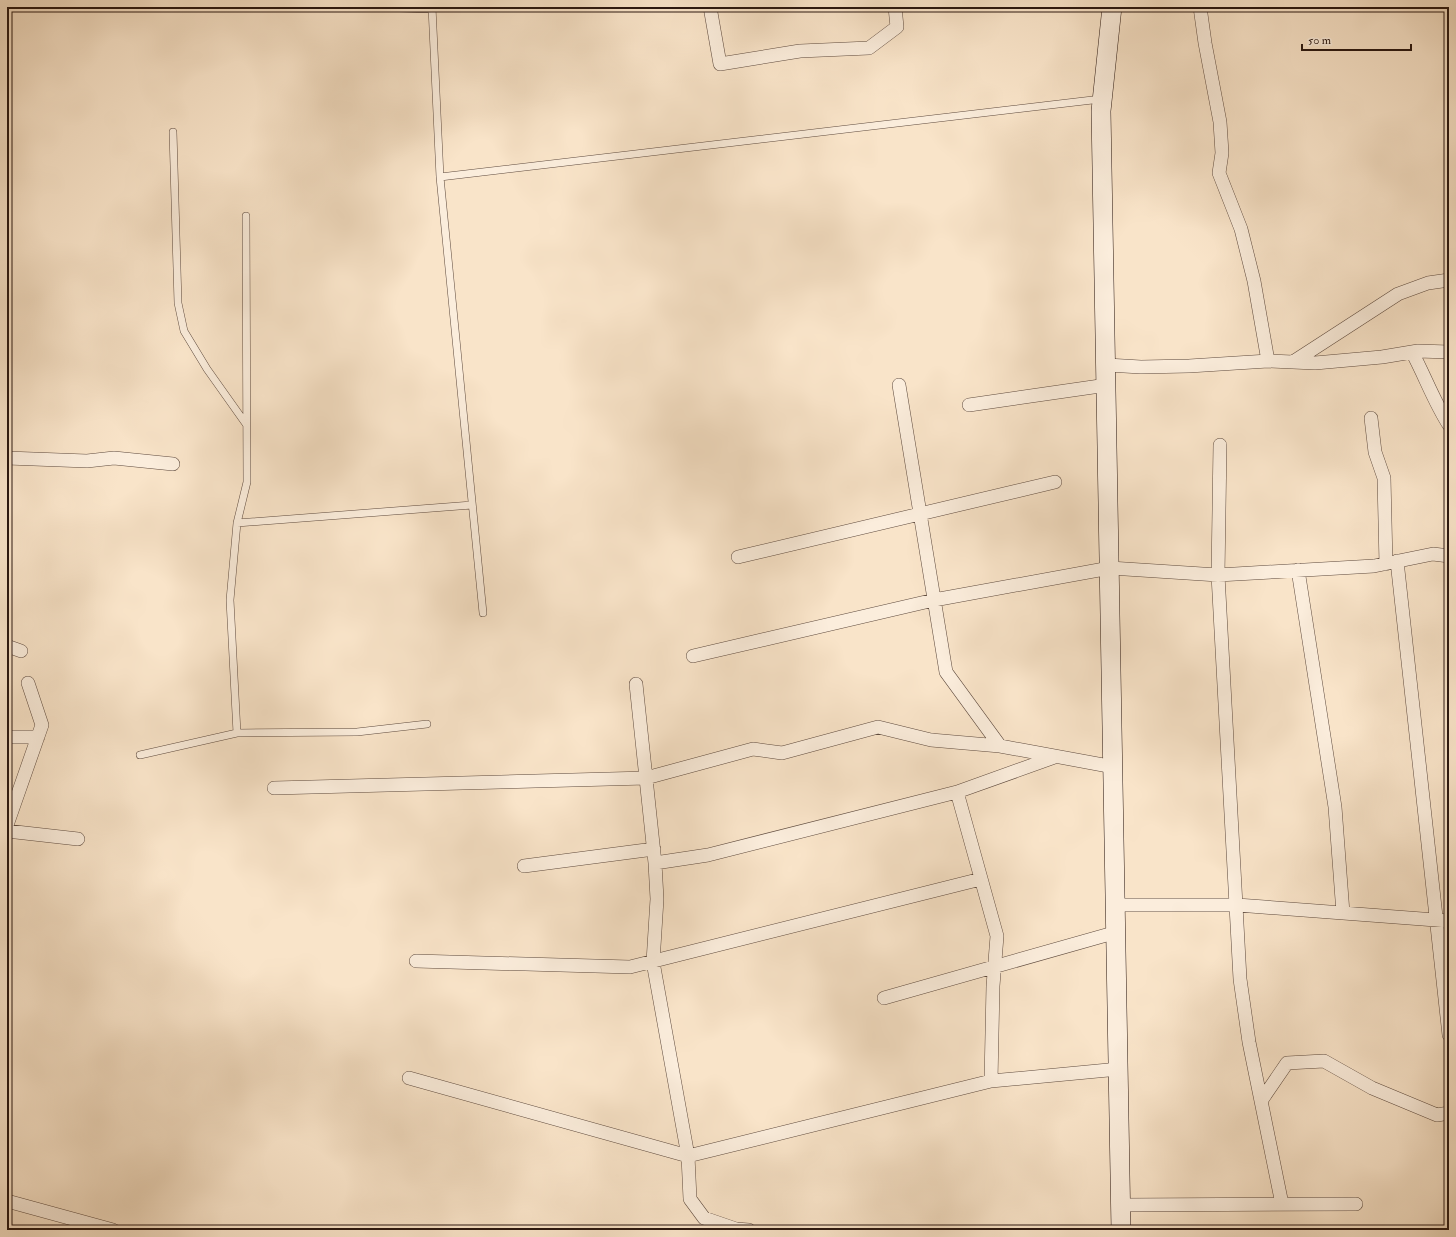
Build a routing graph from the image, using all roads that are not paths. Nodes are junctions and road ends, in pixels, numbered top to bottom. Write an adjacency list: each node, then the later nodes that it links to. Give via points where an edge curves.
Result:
1 (367, 7): 6 (lane)
2 (710, 7): 3 (street, via 720,64 800,51 868,48 897,27)
3 (895, 7)
4 (1112, 7): 7 (street)
5 (1200, 7): 14 (street, via 1220,122 1222,153 1219,173 1241,229 1254,281)
6 (432, 8): 9 (lane)
7 (1103, 99): 9 (lane); 16 (street)
8 (173, 132): 21 (lane, via 178,303 184,331 207,369)
9 (440, 177): 27 (lane)
10 (246, 216): 21 (lane)
11 (1449, 280): 15 (street, via 1428,283 1398,294)
12 (1412, 352): 13 (street); 15 (street, via 1315,363); 22 (street, via 1429,384 1436,405)
13 (1449, 352)
14 (1268, 361): 15 (street); 16 (street, via 1189,366)
15 (1293, 362)
16 (1107, 365): 17 (street)
17 (1107, 385): 19 (street); 33 (street)
18 (898, 386): 28 (street)
19 (969, 405)
20 (1371, 418): 32 (street, via 1375,452 1384,478)
21 (247, 424): 29 (lane, via 246,482)
22 (1449, 425)
23 (1220, 445): 35 (street)
24 (7, 458): 25 (street, via 87,461 114,458)
25 (173, 464)
26 (1055, 482): 28 (street)
27 (472, 505): 29 (lane); 37 (lane)
28 (919, 513): 31 (street); 36 (street)
29 (237, 523): 44 (lane, via 230,600)
30 (1449, 556): 32 (street, via 1433,554)
31 (738, 557)
32 (1391, 562): 34 (street, via 1374,566); 64 (street)
33 (1110, 568): 35 (street); 36 (street); 50 (street)
34 (1298, 570): 35 (street); 63 (street, via 1335,807)
35 (1218, 575): 61 (street)
36 (934, 600): 40 (street); 47 (street, via 946,672)
37 (483, 613)
38 (7, 646): 39 (street)
39 (21, 651)
40 (693, 656)
41 (28, 683): 46 (street, via 42,726)
42 (636, 684): 51 (street)
43 (427, 724): 44 (lane, via 357,732)
44 (237, 733): 48 (lane)
45 (7, 737): 46 (street)
46 (38, 737): 54 (street)
47 (1000, 746): 49 (street); 51 (street, via 930,740 878,727 782,753 753,749)
48 (140, 755)
49 (1056, 756): 50 (street); 53 (street)
50 (1114, 767): 62 (street)
51 (646, 778): 52 (street); 57 (street)
52 (274, 788)
53 (956, 792): 58 (street, via 708,855); 60 (street)
54 (7, 824)
55 (7, 831): 56 (street)
56 (78, 839)
57 (654, 849): 58 (street); 59 (street)
58 (656, 864): 68 (street, via 657,899)
59 (524, 866)
60 (981, 879): 68 (street); 69 (street, via 997,936)
61 (1237, 904): 62 (street); 63 (street); 75 (street, via 1240,978)
62 (1116, 905): 66 (street)
63 (1343, 913): 64 (street)
64 (1436, 920): 65 (street); 71 (street)
65 (1449, 922)
66 (1117, 932): 69 (street); 72 (street)
67 (416, 961): 68 (street, via 630,967)
68 (653, 962): 77 (street)
69 (994, 968): 70 (street); 74 (street)
70 (884, 998)
71 (1449, 1034)
72 (1119, 1069): 74 (street); 81 (street)
73 (409, 1078): 77 (street)
74 (991, 1081): 77 (street)
75 (1261, 1101): 76 (street, via 1287,1063 1324,1061 1372,1088 1430,1112); 79 (street)
76 (1449, 1113)
77 (688, 1156): 83 (street, via 690,1199 704,1218 736,1229)
78 (7, 1201): 82 (street)
79 (1282, 1204): 80 (street); 81 (street)
80 (1356, 1204)
81 (1121, 1205): 84 (street)
82 (113, 1230)
83 (749, 1230)
84 (1121, 1230)

